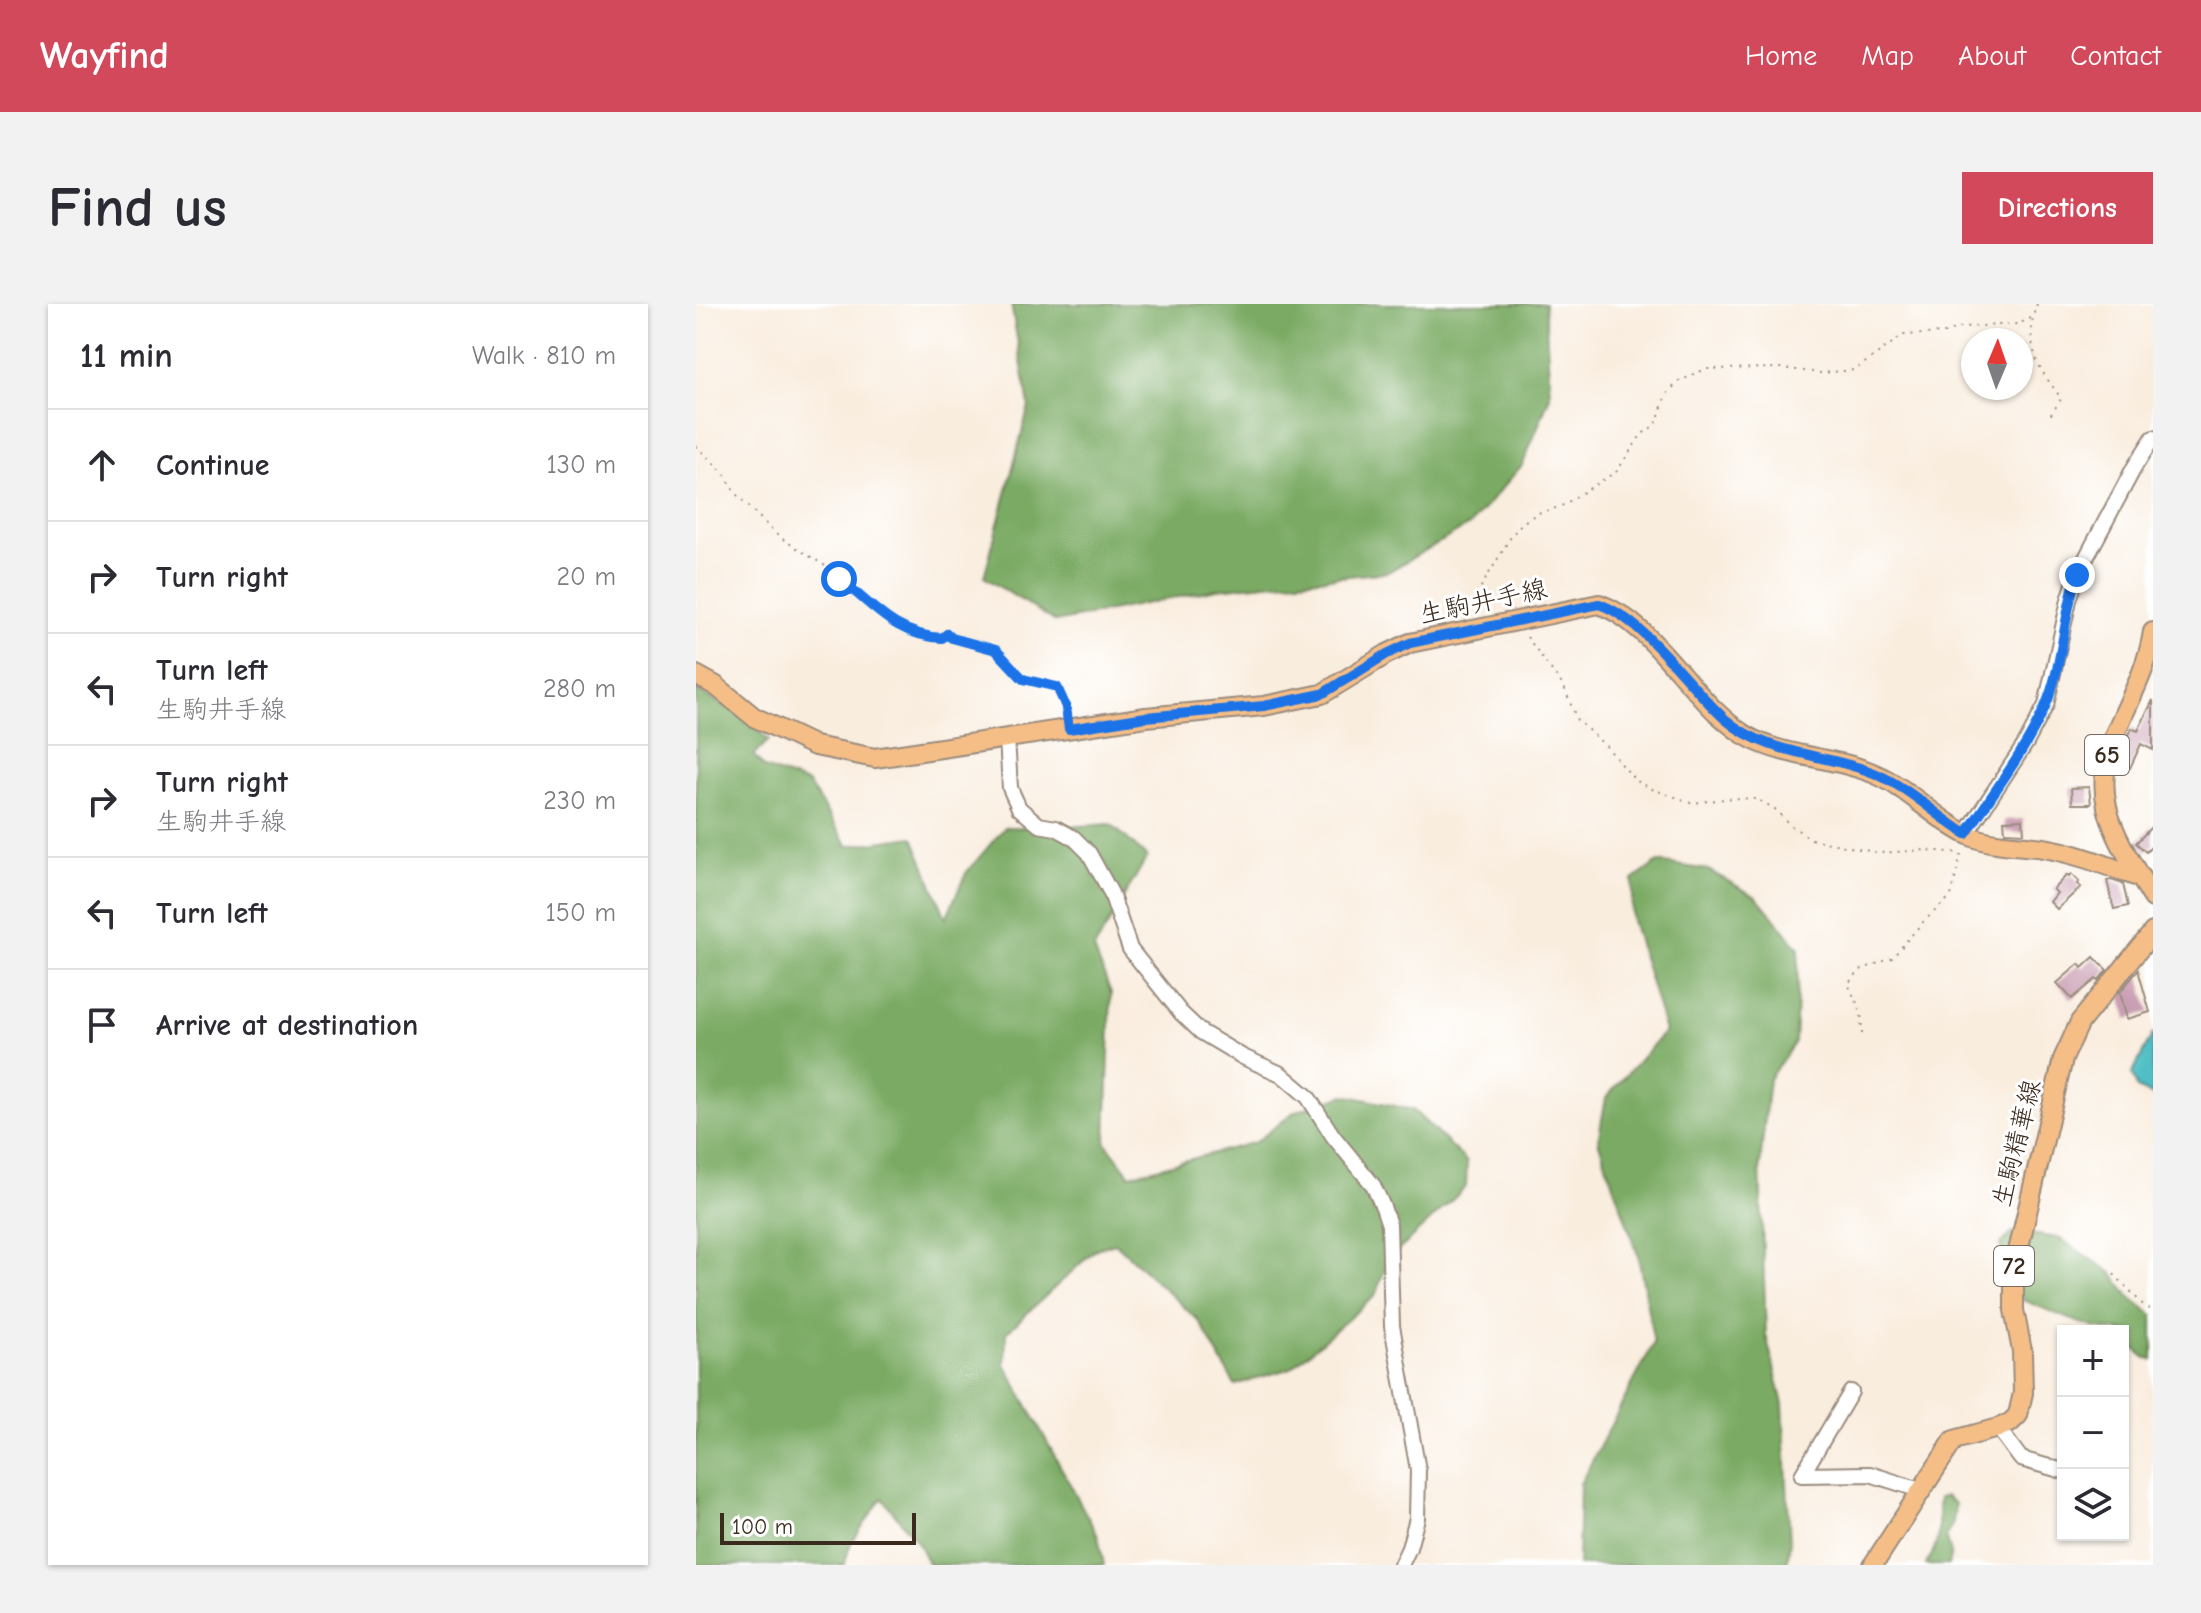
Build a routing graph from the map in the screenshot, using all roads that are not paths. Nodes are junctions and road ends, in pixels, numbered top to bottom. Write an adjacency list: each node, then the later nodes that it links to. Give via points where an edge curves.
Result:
1 (2153, 438): 5 (street, via 2077,575 2046,705)
2 (2153, 632): 6 (main road, 65, via 2103,777 2115,834)
3 (696, 675): 4 (main road, 生駒井手線, via 754,717 815,746 875,758)
4 (1007, 738): 5 (main road, 生駒井手線, via 1322,694 1410,643 1599,604 1623,614 1725,719 1751,738 1873,773); 13 (street, via 1010,788 1019,808 1039,825 1074,838 1089,853 1111,893 1130,949 1181,1013 1201,1032 1281,1074 1308,1097 1373,1185 1389,1225 1392,1326 1418,1470 1417,1518)
5 (1966, 834): 6 (main road, 生駒井手線, via 1994,844 2044,848)
6 (2141, 878): 7 (main road, 65)
7 (2153, 898)
8 (2153, 932): 10 (main road, 生駒精華線 / 72, via 2080,1022 2063,1059 2014,1268 2022,1405 2010,1423)
9 (1851, 1392): 12 (street, via 1802,1475 1870,1474)
10 (1998, 1428): 11 (street, via 2021,1459); 12 (main road, via 1954,1440)
11 (2057, 1469)
12 (1920, 1490): 14 (main road)
13 (1401, 1565)
14 (1873, 1565)

